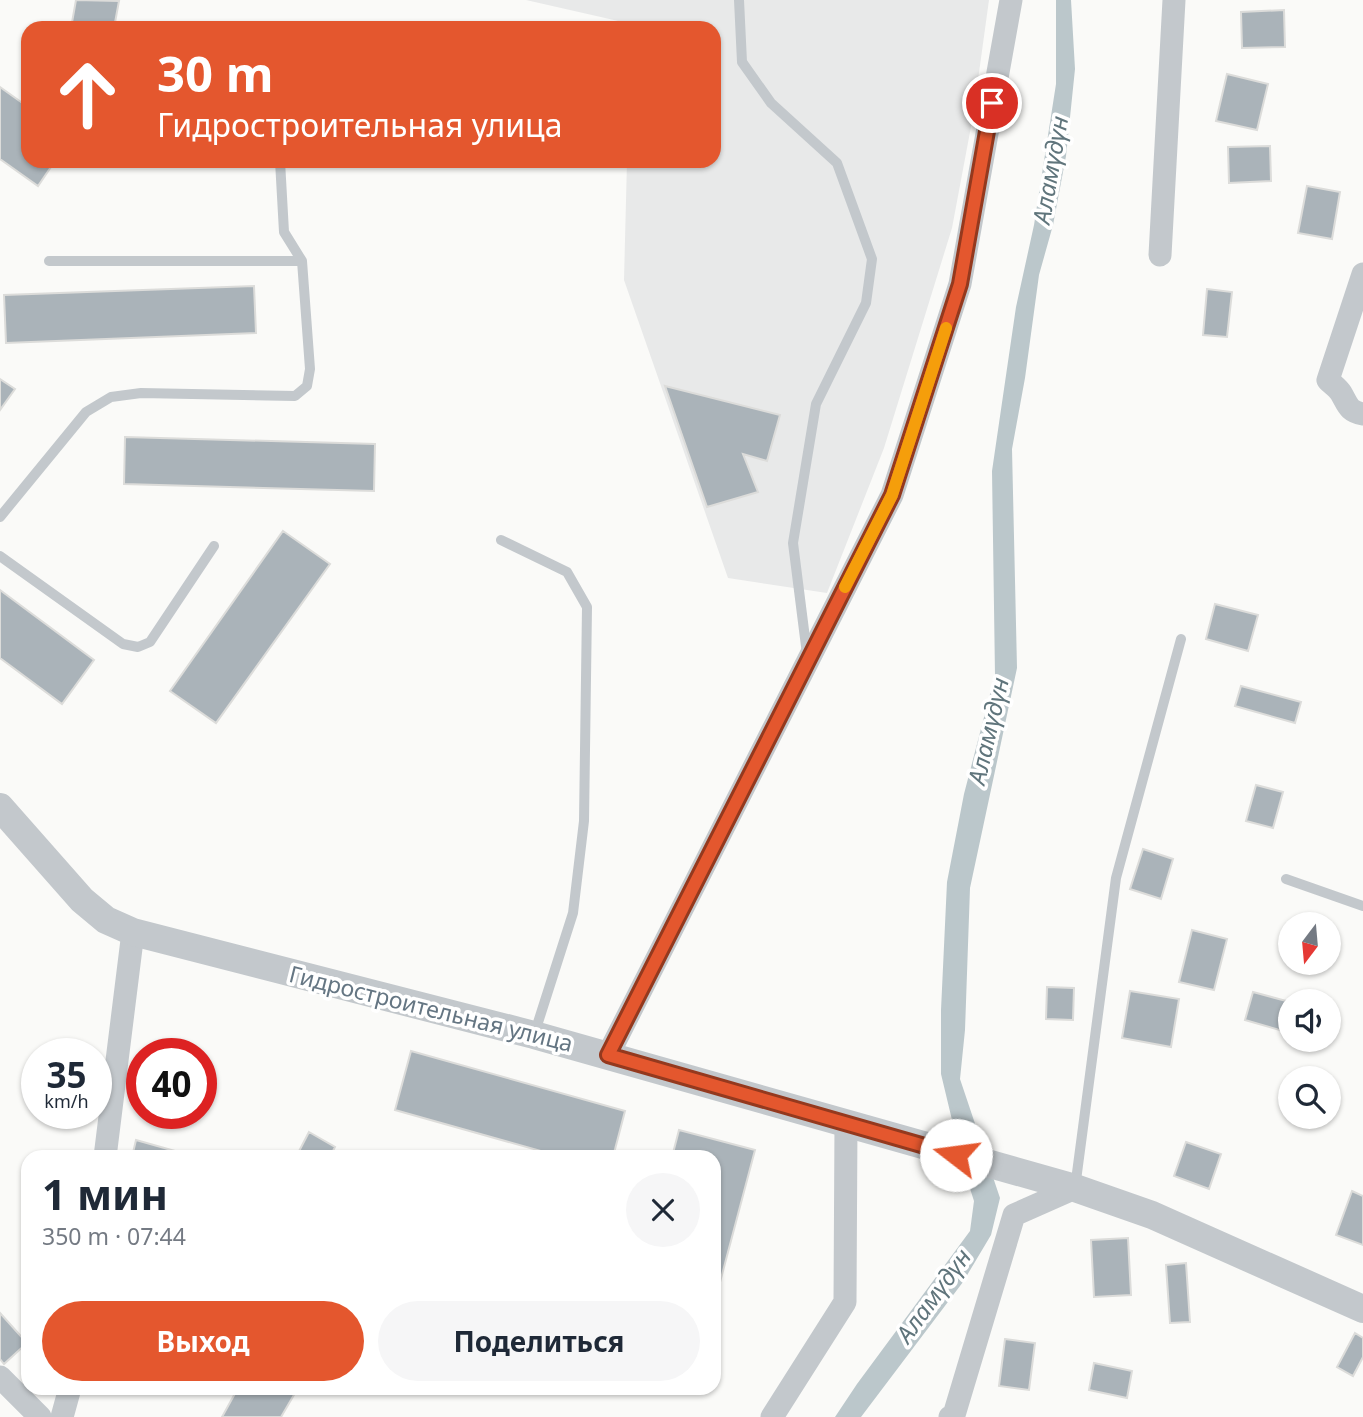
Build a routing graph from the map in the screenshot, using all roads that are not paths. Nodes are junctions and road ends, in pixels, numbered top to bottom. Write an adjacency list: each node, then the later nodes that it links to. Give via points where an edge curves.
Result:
1 (739, 0): 16 (lane, via 742,62 771,103 837,163 872,258 866,303 816,404 793,543)
2 (1011, 0): 16 (street, via 960,284 892,495)
3 (1174, 0): 5 (street)
4 (280, 168): 7 (lane, via 284,232)
5 (1160, 255)
6 (49, 261): 7 (lane)
7 (302, 261): 11 (lane, via 310,369 307,386 295,396 141,393 111,397 86,412)
8 (1363, 274): 9 (street)
9 (1355, 320): 10 (street, via 1328,380 1346,405)
10 (1363, 414)
11 (0, 517)
12 (501, 540): 21 (lane, via 566,572 587,607 584,821 573,913)
13 (214, 546): 14 (lane, via 150,642 138,647 123,644)
14 (0, 556)
15 (1181, 639): 25 (lane, via 1116,878)
16 (808, 661): 22 (street)
17 (0, 807): 20 (street, Гидростроительная улица, via 82,900 106,920)
18 (1286, 878): 19 (lane)
19 (1363, 906)
20 (133, 932): 21 (street, Гидростроительная улица); 24 (street)
21 (534, 1035): 22 (street, Гидростроительная улица)
22 (608, 1055): 23 (street, Гидростроительная улица)
23 (846, 1123): 25 (street, Гидростроительная улица); 31 (street, via 845,1302)
24 (106, 1150)
25 (1067, 1185): 26 (street, Гидростроительная улица, via 1152,1215); 32 (street, via 1014,1215)
26 (1363, 1308)
27 (0, 1377): 29 (street)
28 (68, 1395): 30 (street)
29 (40, 1417)
30 (62, 1417)
31 (772, 1417)
32 (950, 1417)

